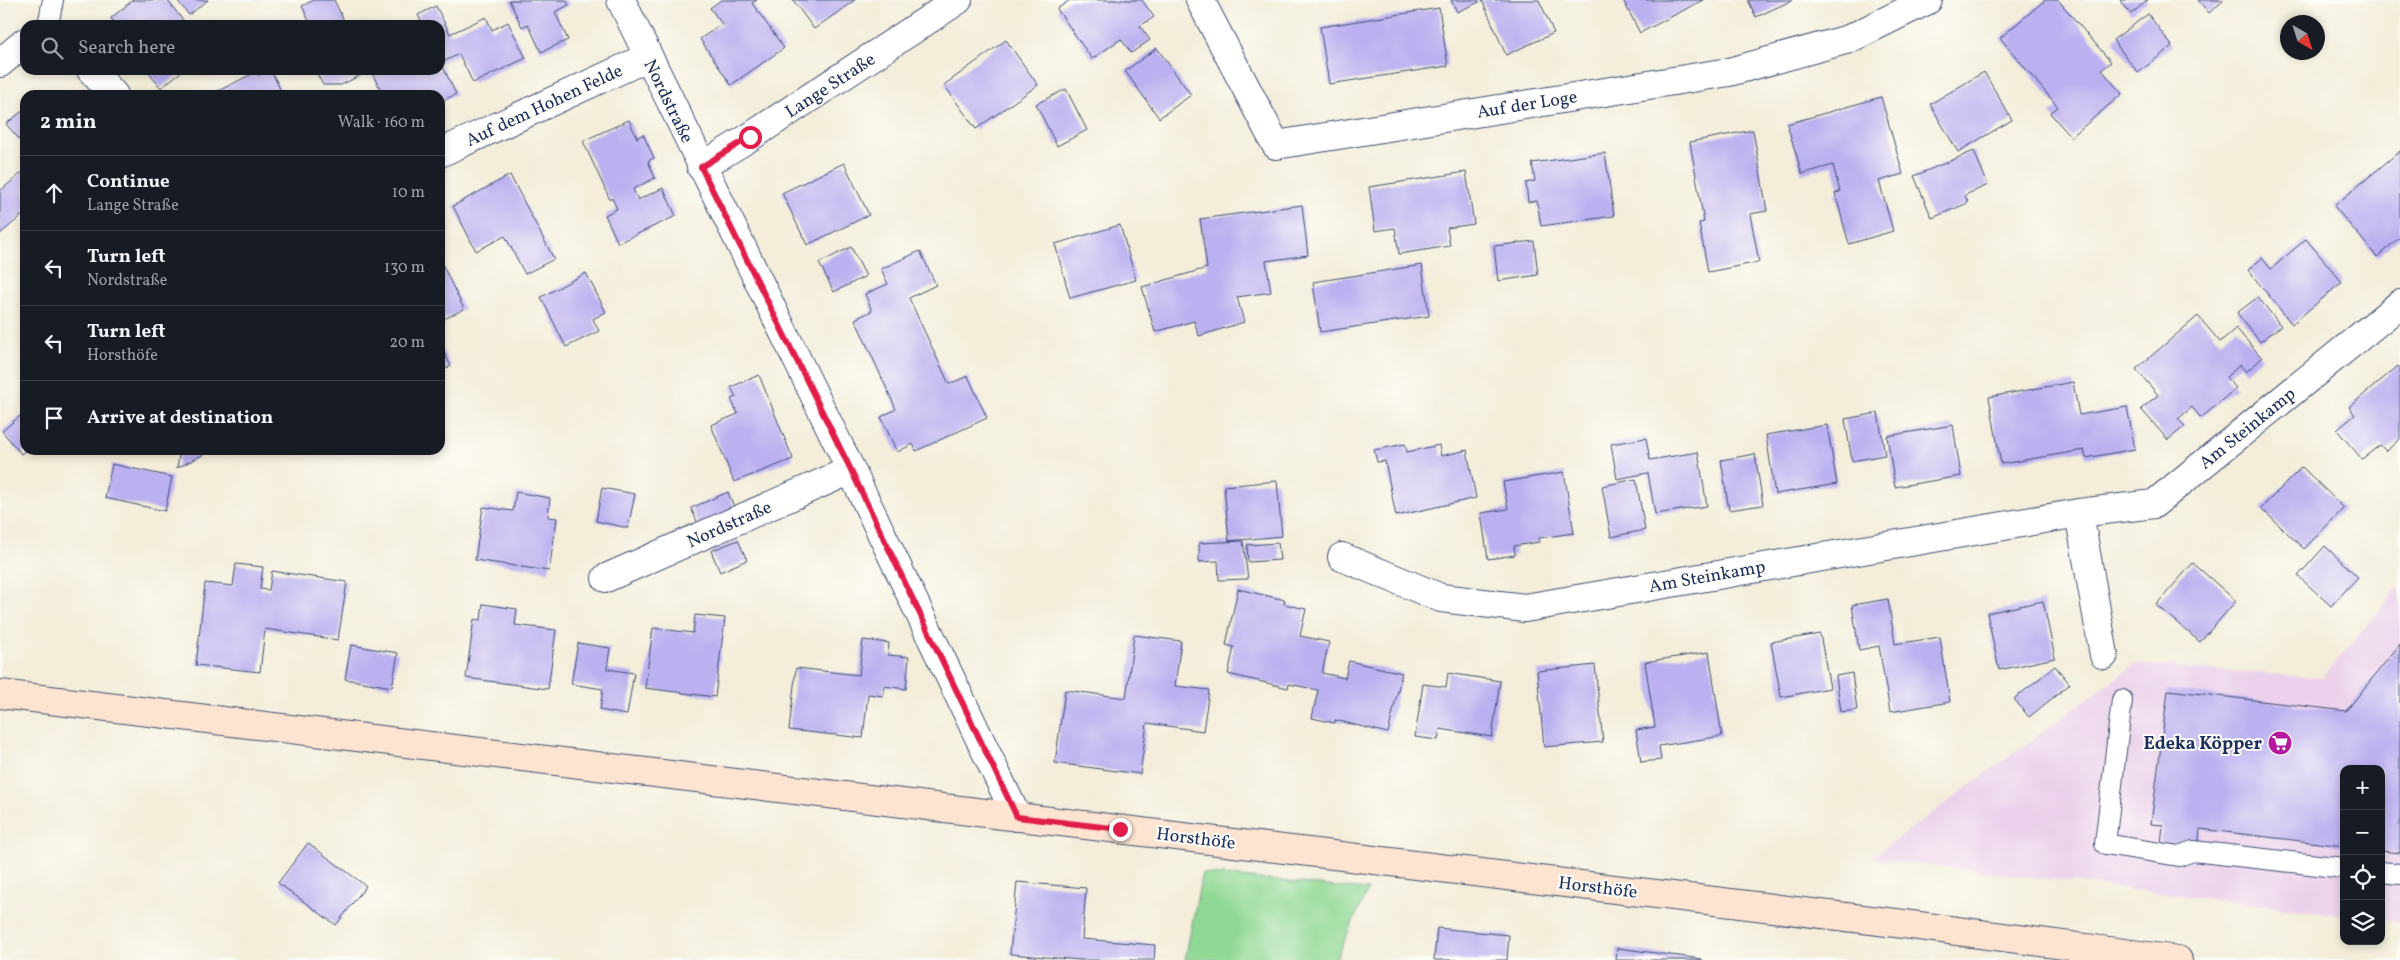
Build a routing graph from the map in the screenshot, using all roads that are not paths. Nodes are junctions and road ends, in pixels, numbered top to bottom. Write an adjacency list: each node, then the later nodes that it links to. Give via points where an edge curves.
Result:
1 (53, 0): 6 (lane)
2 (620, 0): 8 (street, Nordstraße)
3 (958, 0): 13 (street, Lange Straße)
4 (1200, 0): 5 (street, Auf der Loge, via 1276,145 1729,72 1849,39)
5 (1928, 0)
6 (49, 20)
7 (20, 46): 9 (street)
8 (648, 57): 12 (street, Auf dem Hohen Felde); 13 (street, Nordstraße)
9 (0, 63)
10 (96, 75): 11 (street)
11 (109, 90)
12 (445, 151)
13 (701, 167): 15 (street, Nordstraße)
14 (2400, 304): 16 (street, Am Steinkamp, via 2154,504)
15 (851, 470): 18 (street, Nordstraße); 22 (street, Nordstraße)
16 (2079, 513): 17 (street, Am Steinkamp, via 1525,608 1441,598); 19 (street)
17 (1342, 558)
18 (606, 578)
19 (2104, 655)
20 (0, 694): 22 (main road, Horsthöfe)
21 (2122, 700): 23 (lane, via 2105,844 2179,856 2193,851)
22 (1017, 817): 26 (main road, Horsthöfe)
23 (2340, 868)
24 (2385, 872): 25 (lane)
25 (2400, 874)
26 (2178, 960)

